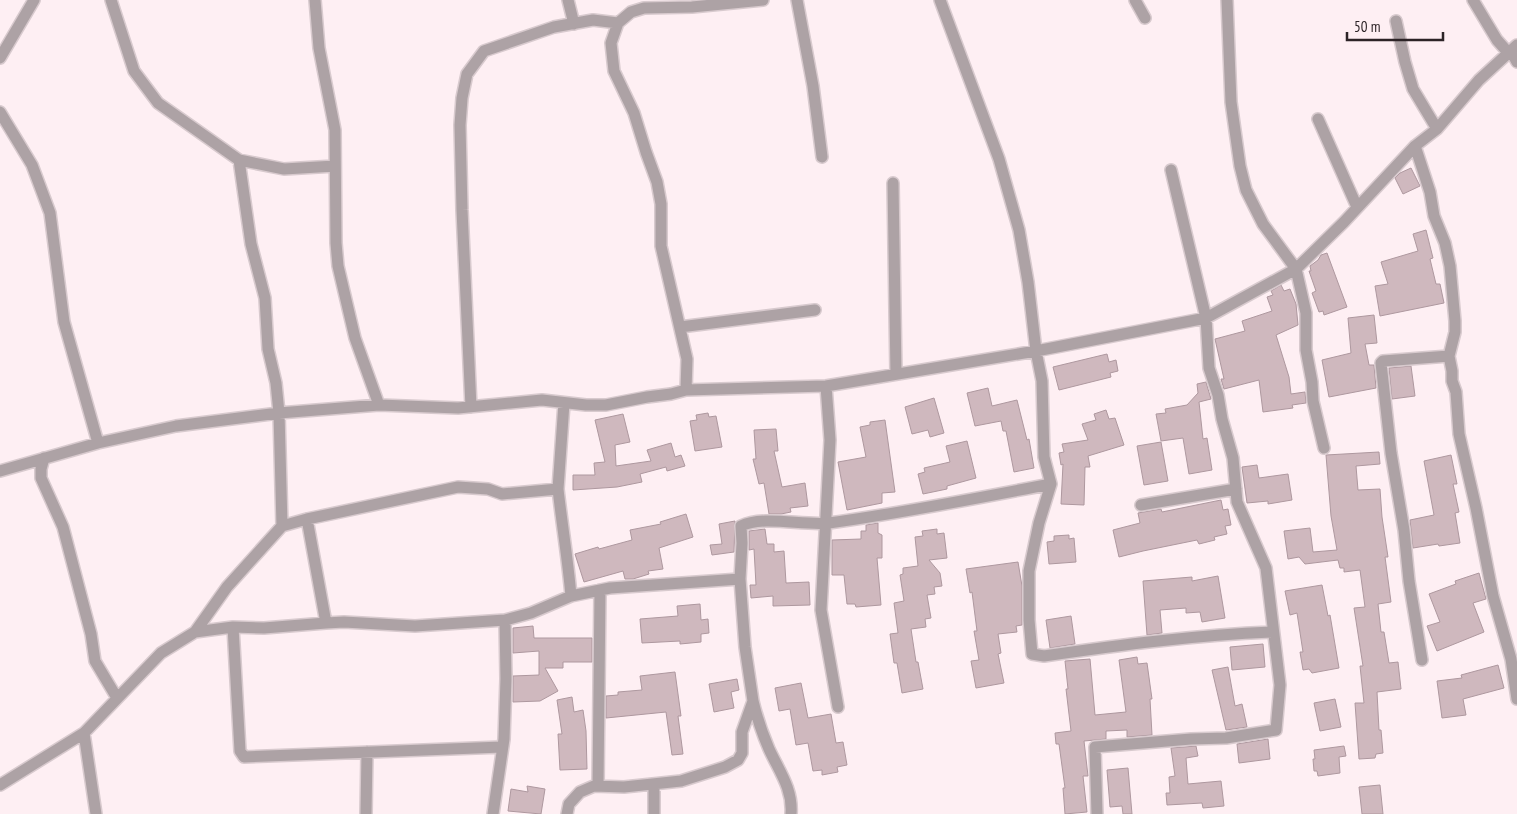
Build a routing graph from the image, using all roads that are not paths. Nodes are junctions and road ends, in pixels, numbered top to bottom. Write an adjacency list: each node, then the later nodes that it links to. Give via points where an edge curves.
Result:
1 (34, 0): 16 (street)
2 (111, 0): 23 (street, via 134,70 158,103)
3 (315, 0): 24 (street, via 319,48 334,130)
4 (568, 0): 14 (street)
5 (763, 0): 13 (street, via 644,8 631,12)
6 (797, 0): 22 (street)
7 (940, 0): 32 (street, via 999,159 1019,230)
8 (1135, 0): 11 (street)
9 (1227, 0): 28 (street, via 1231,102 1246,190 1263,224)
10 (1473, 0): 15 (street, via 1497,40 1506,49)
11 (1145, 18)
12 (1396, 21): 20 (street, via 1413,90)
13 (618, 23): 14 (street, via 593,20); 31 (street, via 611,43 614,72 634,113 657,182 662,246)
14 (574, 24): 39 (street, via 554,27 484,50 467,74 463,86 461,191)
15 (1514, 48): 17 (street); 20 (street, via 1479,80)
16 (0, 58)
17 (1517, 62)
18 (0, 112): 41 (street, via 32,166 50,213 64,322)
19 (1318, 119): 27 (street)
20 (1437, 129): 21 (street)
21 (1415, 146): 27 (street); 33 (street, via 1434,216 1446,243 1450,266 1455,332)
22 (822, 157)
23 (239, 160): 24 (street, via 284,169); 40 (street, via 251,244 265,298 268,349)
24 (335, 166): 38 (street, via 338,266 355,338)
25 (1171, 170): 30 (street)
26 (893, 183): 34 (street)
27 (1357, 207): 28 (street)
28 (1296, 269): 30 (street); 42 (street, via 1306,313 1306,350 1313,401)
29 (815, 310): 31 (street)
30 (1206, 318): 32 (street); 47 (street, via 1209,368 1229,439)
31 (680, 327): 36 (street, via 687,359)
32 (1036, 351): 34 (street); 45 (street, via 1042,381 1044,457)
33 (1449, 356): 60 (street, via 1383,361 1381,364); 62 (street, via 1461,446 1511,659)
34 (896, 374): 35 (street)
35 (826, 386): 36 (street); 50 (street, via 830,440)
36 (686, 390): 37 (street, via 606,405)
37 (564, 403): 39 (street, via 542,400); 46 (street)
38 (379, 405): 39 (street); 40 (street)
39 (471, 407)
40 (279, 413): 41 (street, via 176,426); 51 (street)
41 (98, 443): 43 (street)
42 (1324, 448)
43 (44, 458): 44 (street); 61 (street, via 41,478 63,527 95,661)
44 (0, 471)
45 (1051, 484): 50 (street); 59 (street, via 1029,571 1032,654 1044,656 1138,642)
46 (558, 489): 49 (street, via 502,494 488,488 458,488); 54 (street)
47 (1236, 489): 48 (street); 59 (street, via 1237,502 1266,568)
48 (1141, 505)
49 (307, 519): 51 (street); 56 (street)
50 (826, 523): 52 (street, via 770,522 741,526); 64 (street, via 821,610)
51 (282, 526): 58 (street, via 227,587)
52 (740, 579): 53 (street); 63 (street)
53 (600, 590): 54 (street); 70 (street)
54 (572, 596): 55 (street)
55 (505, 620): 56 (street, via 415,626); 66 (street)
56 (326, 623): 57 (street)
57 (233, 627): 58 (street); 67 (street, via 240,751 244,757)
58 (195, 632): 61 (street, via 160,653)
59 (1273, 632): 77 (street, via 1280,685 1276,730 1226,738 1095,747)
60 (1422, 660)
61 (117, 698): 65 (street)
62 (1517, 699)
63 (753, 701): 68 (street, via 742,732 742,753 738,760 681,781); 76 (street, via 759,726 788,785)
64 (838, 708)
65 (84, 733): 69 (street); 71 (street)
66 (502, 747): 67 (street); 73 (street)
67 (367, 752): 72 (street)
68 (654, 784): 70 (street); 75 (street)
69 (0, 785)
70 (598, 786): 74 (street, via 580,792 570,804)
71 (96, 814)
72 (366, 814)
73 (493, 814)
74 (567, 814)
75 (654, 814)
76 (791, 814)
77 (1097, 814)

